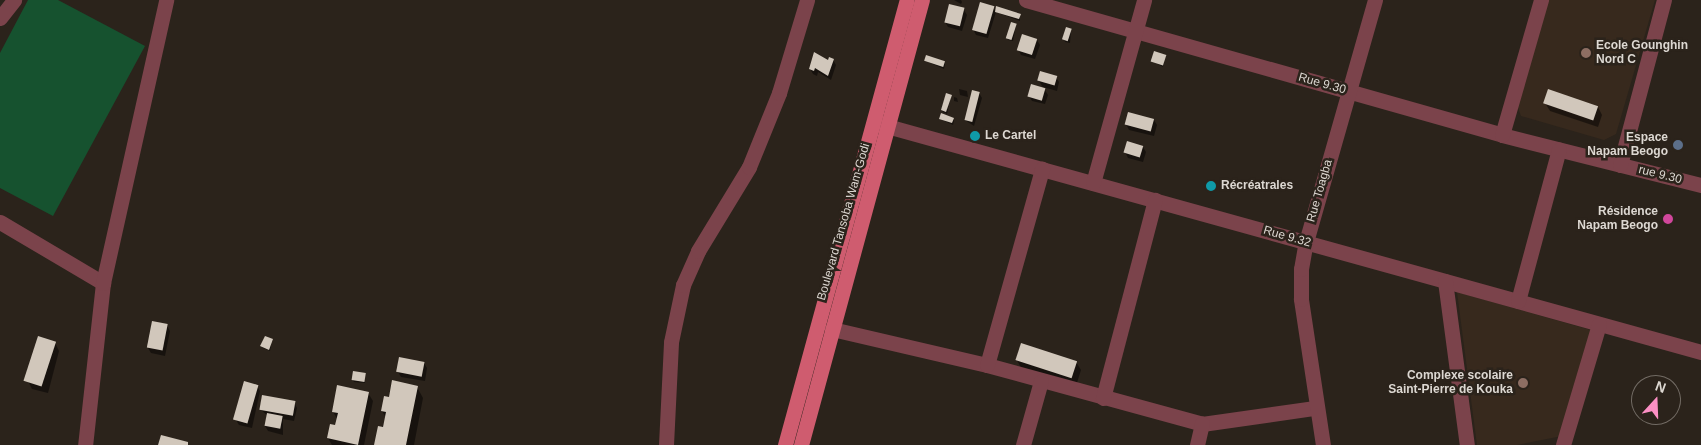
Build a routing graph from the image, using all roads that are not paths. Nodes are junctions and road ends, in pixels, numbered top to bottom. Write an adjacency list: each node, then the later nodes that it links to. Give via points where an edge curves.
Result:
1 (14, 0): 11 (street)
2 (166, 0): 26 (street)
3 (808, 0): 37 (street, via 779,93 750,167 698,252 683,286 671,342)
4 (907, 0): 14 (main road, Boulevard Tansoba Wam-Godi)
5 (922, 0): 15 (main road, Boulevard Tansoba Wam-Godi)
6 (1026, 0): 12 (street, Rue 9.30)
7 (1144, 0): 12 (street)
8 (1375, 0): 13 (street, Rue Toagba)
9 (1541, 0): 16 (street)
10 (1664, 0): 18 (street)
11 (0, 18)
12 (1135, 30): 13 (street, Rue 9.30); 20 (street)
13 (1349, 91): 16 (street, Rue 9.30); 24 (street, Rue Toagba)
14 (872, 122): 15 (street, Rue 9.32); 38 (main road, Boulevard Tansoba Wam-Godi)
15 (888, 126): 19 (street, Rue 9.32); 29 (main road, Boulevard Tansoba Wam-Godi)
16 (1502, 135): 17 (street, Rue 9.30)
17 (1559, 149): 18 (street, Rue 9.30); 27 (street)
18 (1620, 165): 21 (street, rue 9.30)
19 (1042, 169): 20 (street, Rue 9.32); 31 (street)
20 (1093, 183): 22 (street, Rue 9.32)
21 (1701, 185)
22 (1156, 200): 24 (street, Rue 9.32); 33 (street)
23 (0, 222): 26 (street)
24 (1306, 242): 25 (street, Rue 9.32); 34 (street, Rue Toagba, via 1301,298)
25 (1445, 281): 27 (street, Rue 9.32); 43 (street)
26 (103, 283): 36 (street)
27 (1518, 301): 28 (street, Rue 9.32)
28 (1599, 324): 30 (street, Rue 9.32); 44 (street)
29 (832, 329): 31 (street); 39 (main road, Boulevard Tansoba Wam-Godi)
30 (1701, 352)
31 (987, 365): 32 (street)
32 (1041, 381): 33 (street); 40 (street)
33 (1103, 398): 35 (street)
34 (1315, 408): 35 (street); 42 (street, Rue Toagba)
35 (1202, 424): 41 (street)
36 (85, 445)
37 (666, 445)
38 (785, 445)
39 (801, 445)
40 (1024, 445)
41 (1197, 445)
42 (1322, 445)
43 (1467, 445)
44 (1563, 445)

